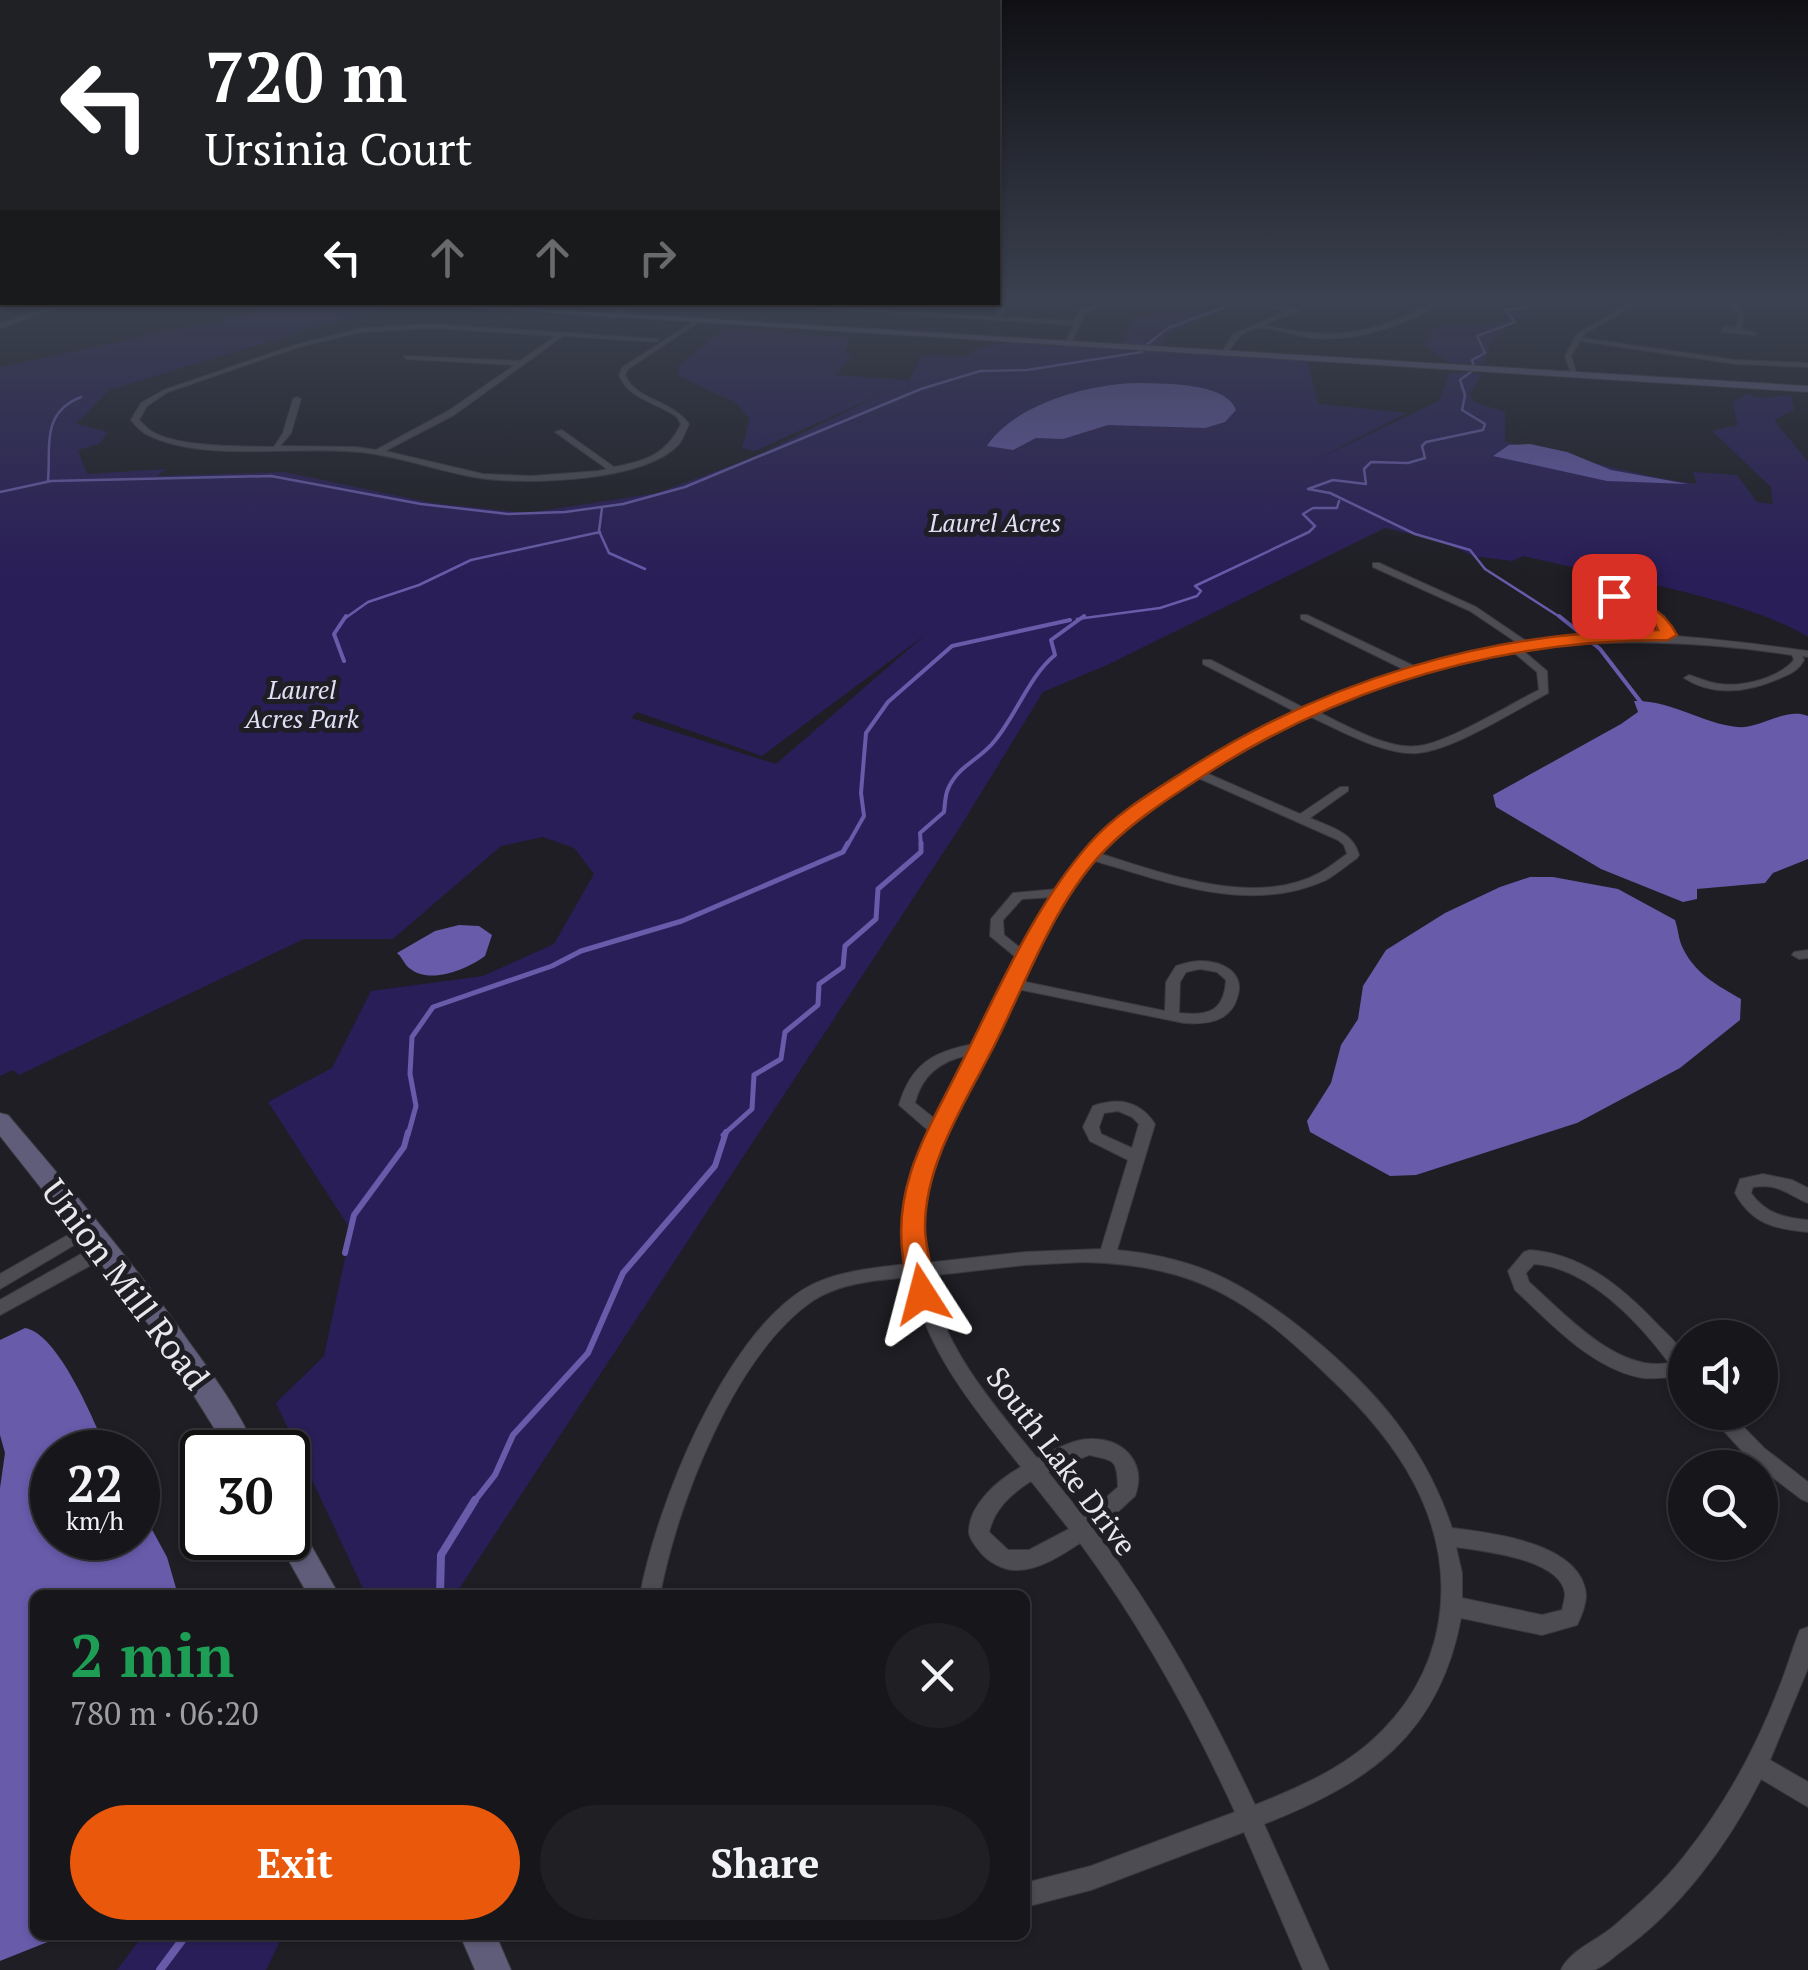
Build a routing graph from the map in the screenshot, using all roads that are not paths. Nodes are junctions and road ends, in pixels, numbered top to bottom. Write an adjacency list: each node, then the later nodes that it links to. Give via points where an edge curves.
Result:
1 (166, 391): 6 (street, via 136,414 143,432 177,444)
2 (482, 391): 7 (street)
3 (640, 391): 8 (street, via 676,410 685,428 671,448)
4 (298, 399): 6 (street)
5 (559, 432): 8 (street)
6 (276, 446): 7 (street)
7 (379, 452): 8 (street, via 493,477)
8 (613, 470)
9 (1376, 565): 13 (street, via 1472,609)
10 (1614, 596): 12 (street, via 1660,618)
11 (1304, 617): 16 (street)
12 (1668, 635): 13 (street, South Lake Drive); 14 (street, South Lake Drive)
13 (1519, 645): 16 (street, South Lake Drive); 18 (street, via 1542,671 1544,691 1437,746 1382,746)
14 (1802, 652): 17 (street, South Lake Drive, via 1795,667 1736,690)
15 (1208, 662): 18 (street)
16 (1414, 670): 18 (street, South Lake Drive)
17 (1689, 678)
18 (1304, 711): 19 (street, South Lake Drive)
19 (1195, 772): 21 (street); 22 (street, South Lake Drive, via 1130,816)
20 (1344, 789): 21 (street)
21 (1301, 818): 22 (street, via 1350,843 1353,855 1284,888 1204,887)
22 (1090, 855): 23 (street, South Lake Drive)
23 (1063, 892): 24 (street, South Lake Drive); 24 (street, via 1018,896 997,919 997,936)
24 (1027, 959): 25 (street, South Lake Drive)
25 (1014, 984): 26 (street); 27 (street, South Lake Drive)
26 (1172, 1018): 26 (street, via 1214,1018 1234,991 1233,979 1200,964 1180,969)
27 (979, 1048): 29 (street, South Lake Drive); 29 (street, via 941,1056 914,1084 907,1105)
28 (0, 1121): 33 (main road, Union Mill Road)
29 (938, 1130): 35 (street, South Lake Drive, via 914,1195)
30 (1136, 1157): 34 (street)
31 (1808, 1198): 32 (street, via 1782,1181 1760,1178 1746,1183 1743,1192 1748,1205 1766,1217)
32 (1808, 1226)
33 (97, 1239): 36 (street, via 74,1238); 37 (street, via 87,1259); 39 (main road, Union Mill Road)
34 (1107, 1256): 35 (street); 44 (street, via 1196,1272 1272,1314 1393,1432 1430,1490)
35 (919, 1270): 41 (street, South Lake Drive, via 934,1328 953,1363); 47 (street, via 832,1284 774,1320 679,1489)
36 (0, 1282)
37 (0, 1308)
38 (1684, 1370): 38 (street, via 1637,1314 1569,1262 1550,1254 1530,1257 1518,1271 1521,1285 1622,1366 1664,1374)
39 (232, 1430)
40 (1733, 1430): 42 (street)
41 (1035, 1470): 43 (street, South Lake Drive); 43 (street, via 1089,1448 1106,1447 1127,1464 1128,1490); 43 (street, via 987,1506 979,1534 987,1546 1012,1562 1027,1561)
42 (1808, 1493)
43 (1083, 1530): 52 (street, South Lake Drive, via 1165,1653)
44 (1447, 1536): 48 (street); 48 (street, via 1549,1560 1573,1589 1576,1606 1570,1618 1542,1625)
45 (304, 1560): 46 (main road)
46 (321, 1590)
47 (651, 1590)
48 (1451, 1606): 52 (street, via 1434,1675 1402,1727 1338,1780)
49 (1808, 1637): 50 (street)
50 (1758, 1765): 51 (street); 57 (street, via 1685,1876 1607,1950)
51 (1808, 1795)
52 (1248, 1818): 53 (street); 56 (street, South Lake Drive)
53 (1030, 1894)
54 (480, 1940): 55 (main road)
55 (492, 1970)
56 (1316, 1970)
57 (1574, 1970)

